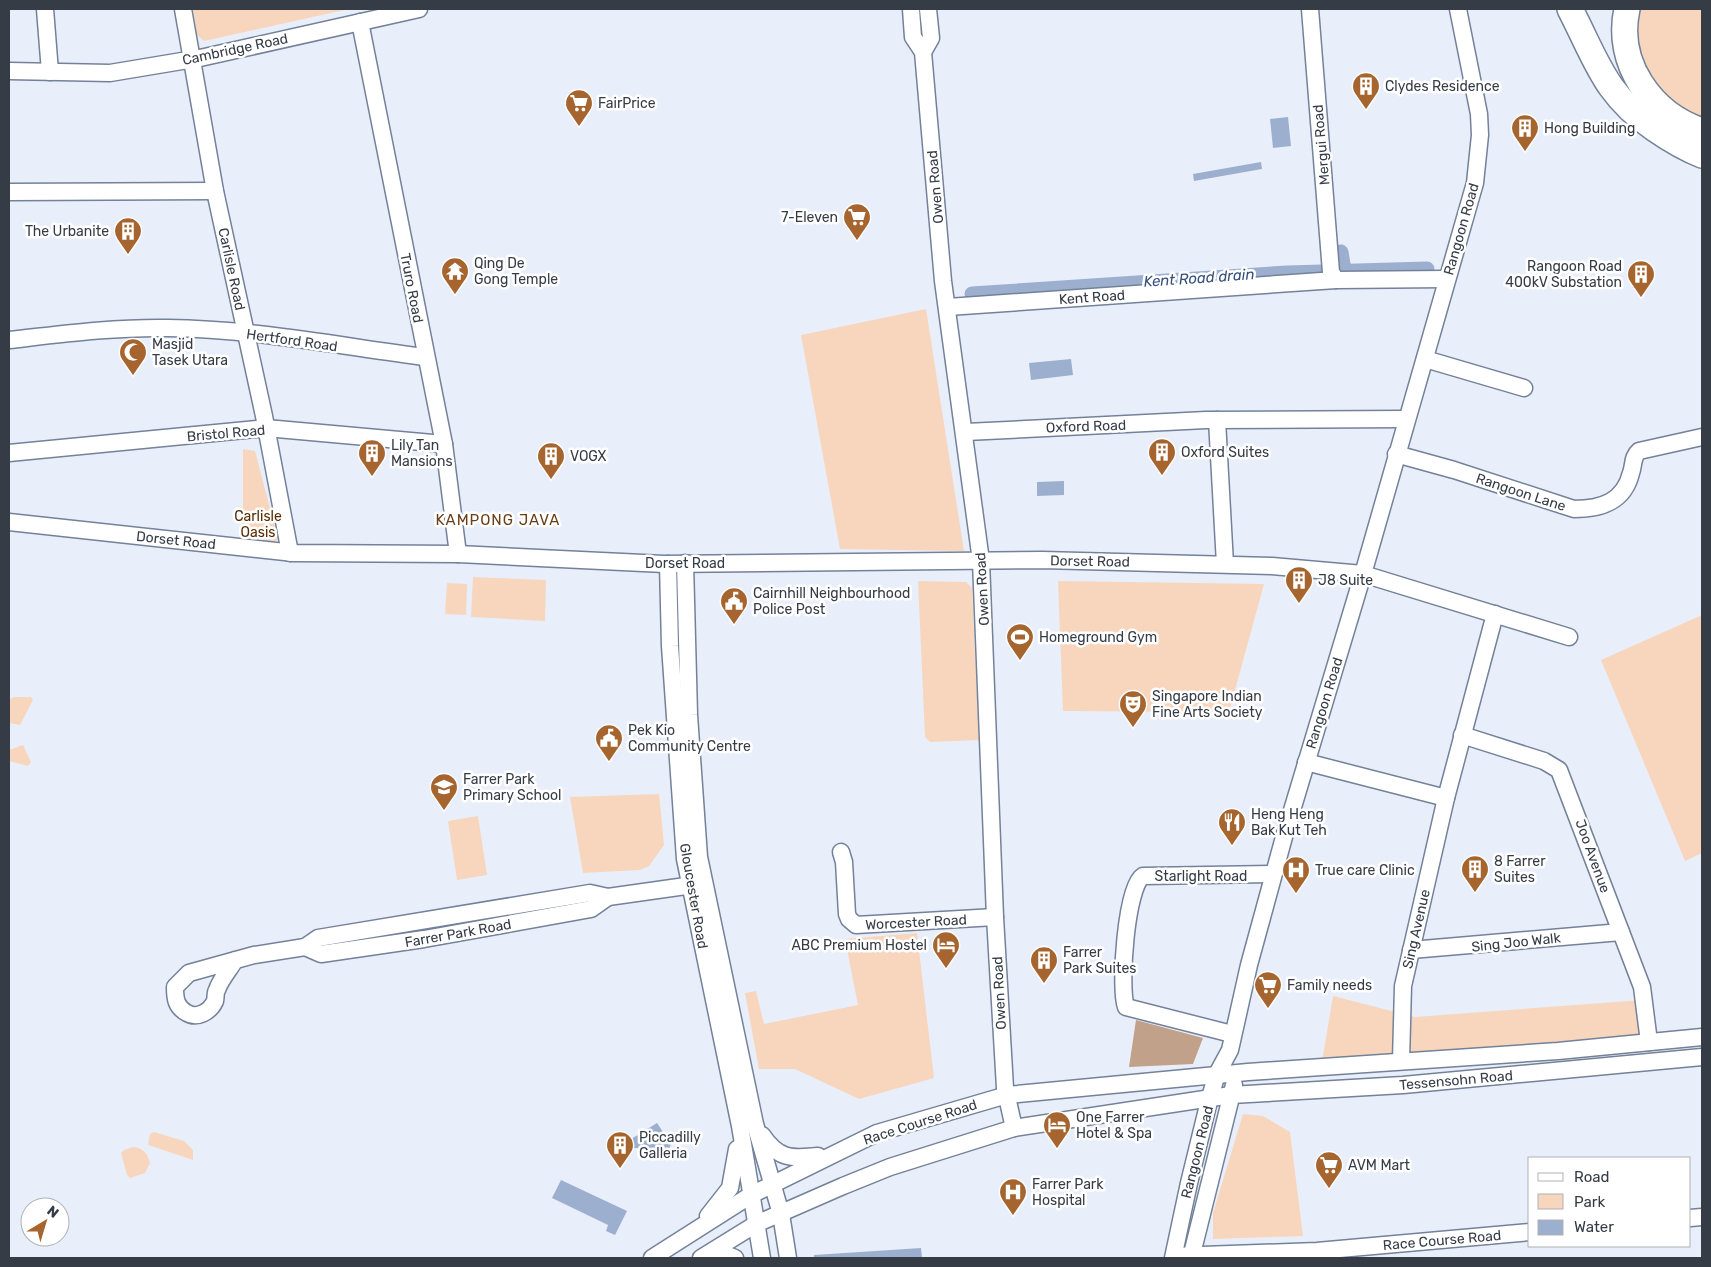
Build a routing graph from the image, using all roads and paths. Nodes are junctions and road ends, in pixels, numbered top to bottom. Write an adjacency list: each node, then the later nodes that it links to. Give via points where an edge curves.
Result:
1 (45, 9): 14 (street)
2 (183, 9): 12 (street, Carlisle Road)
3 (419, 9): 10 (street, Cambridge Road)
4 (911, 9): 11 (street, Owen Road, via 913,37)
5 (928, 9): 11 (street, Owen Road, via 931,38)
6 (1310, 9): 19 (street, Mergui Road)
7 (1458, 9): 20 (street, Rangoon Road, via 1476,96 1480,134 1475,183)
8 (1570, 9): 16 (highway, via 1600,72 1618,99 1637,117 1682,148)
9 (1627, 9): 15 (highway, via 1624,23 1626,56 1638,81 1654,100)
10 (360, 22): 12 (street, Cambridge Road); 24 (street, Truro Road)
11 (923, 52): 21 (street, Owen Road)
12 (192, 59): 14 (street, Cambridge Road, via 110,73); 17 (street, Carlisle Road)
13 (9, 71): 14 (street, Cambridge Road)
14 (50, 72)
15 (1692, 128)
16 (1702, 154)
17 (215, 191): 18 (street); 22 (street, Carlisle Road)
18 (9, 192)
19 (1334, 276): 20 (street, Kent Road); 21 (street, Kent Road)
20 (1446, 279): 25 (street, Rangoon Road)
21 (948, 307): 30 (street, Owen Road)
22 (246, 333): 23 (street, Hertford Road, via 168,328 81,332); 24 (street, Hertford Road); 29 (street, Carlisle Road)
23 (9, 340)
24 (425, 357): 32 (street, Truro Road)
25 (1425, 359): 26 (street); 27 (street, Rangoon Road)
26 (1524, 388)
27 (1406, 419): 28 (street, Oxford Road); 34 (street, Rangoon Road)
28 (1211, 420): 30 (street, Oxford Road); 40 (street)
29 (266, 428): 32 (street, Bristol Road); 33 (street, Bristol Road); 36 (street, Carlisle Road)
30 (966, 432): 38 (street, Owen Road)
31 (1702, 437): 34 (street, Rangoon Lane, via 1639,452 1623,489 1611,503 1595,509 1574,509)
32 (444, 444): 37 (street, Truro Road)
33 (9, 453)
34 (1396, 454): 42 (street, Rangoon Road)
35 (9, 522): 36 (street, Dorset Road)
36 (290, 553): 37 (street, Dorset Road)
37 (458, 554): 41 (street, Dorset Road)
38 (981, 561): 39 (street, Dorset Road); 40 (street, Dorset Road); 51 (street, Owen Road)
39 (685, 563): 41 (street, Dorset Road); 50 (street, Gloucester Road, via 689,715 699,857)
40 (1220, 563): 42 (street, Dorset Road)
41 (668, 564): 50 (street, Gloucester Road, via 685,859)
42 (1364, 574): 43 (street); 46 (street, Rangoon Road)
43 (1495, 614): 44 (street); 45 (street, Sing Avenue)
44 (1570, 637)
45 (1462, 736): 47 (street, Sing Avenue); 52 (street, Joo Avenue, via 1544,761 1559,770)
46 (1306, 762): 47 (street); 49 (street, Rangoon Road)
47 (1446, 798): 53 (street, Sing Avenue)
48 (841, 852): 51 (street, Worcester Road, via 849,919 856,925)
49 (1274, 874): 56 (street, Rangoon Road); 56 (street, Starlight Road, via 1140,878 1134,888 1123,963 1126,1007)
50 (697, 884): 54 (street, Farrer Park Road, via 608,897 590,893 430,919 318,938 305,947); 65 (street, Gloucester Road)
51 (995, 917): 62 (street, Owen Road)
52 (1620, 932): 53 (street, Sing Joo Walk); 57 (street, Joo Avenue, via 1642,987)
53 (1411, 950): 59 (street, Sing Avenue, via 1403,986)
54 (235, 960)
55 (1702, 1037): 57 (street, Tessensohn Road)
56 (1231, 1042): 60 (street, Rangoon Road); 61 (street, Rangoon Road)
57 (1649, 1042): 59 (street, Tessensohn Road)
58 (1702, 1057): 63 (street, Tessensohn Road, via 1403,1085)
59 (1400, 1061): 60 (street, Tessensohn Road)
60 (1237, 1073): 61 (street, Tessensohn Road); 63 (street, Rangoon Road)
61 (1217, 1074): 62 (street, Race Course Road); 64 (street, Rangoon Road)
62 (1006, 1095): 66 (street, Owen Road); 67 (street, Race Course Road, via 877,1133)
63 (1232, 1095): 64 (street, Tessensohn Road); 81 (street, Rangoon Road)
64 (1210, 1097): 66 (street); 76 (street, Rangoon Road, via 1188,1183)
65 (747, 1125): 67 (street, via 778,1153 797,1159); 68 (street, Gloucester Road); 69 (street, Gloucester Road); 72 (street, via 730,1188 719,1205)
66 (1014, 1128): 70 (street, via 890,1167)
67 (833, 1154): 68 (street, Race Course Road)
68 (773, 1184): 69 (street, Race Course Road); 70 (street, Gloucester Road)
69 (751, 1195): 71 (street, Gloucester Road); 72 (street, Race Course Road)
70 (782, 1214): 71 (street); 80 (street, Gloucester Road)
71 (756, 1224): 74 (street); 79 (street, Gloucester Road)
72 (692, 1232): 77 (street, Race Course Road)
73 (1528, 1232): 75 (street, Race Course Road)
74 (706, 1255): 78 (street)
75 (1317, 1255): 81 (street, Race Course Road)
76 (1174, 1257): 81 (street, Race Course Road)
77 (652, 1258)
78 (735, 1258)
79 (762, 1258)
80 (788, 1258)
81 (1191, 1258)

